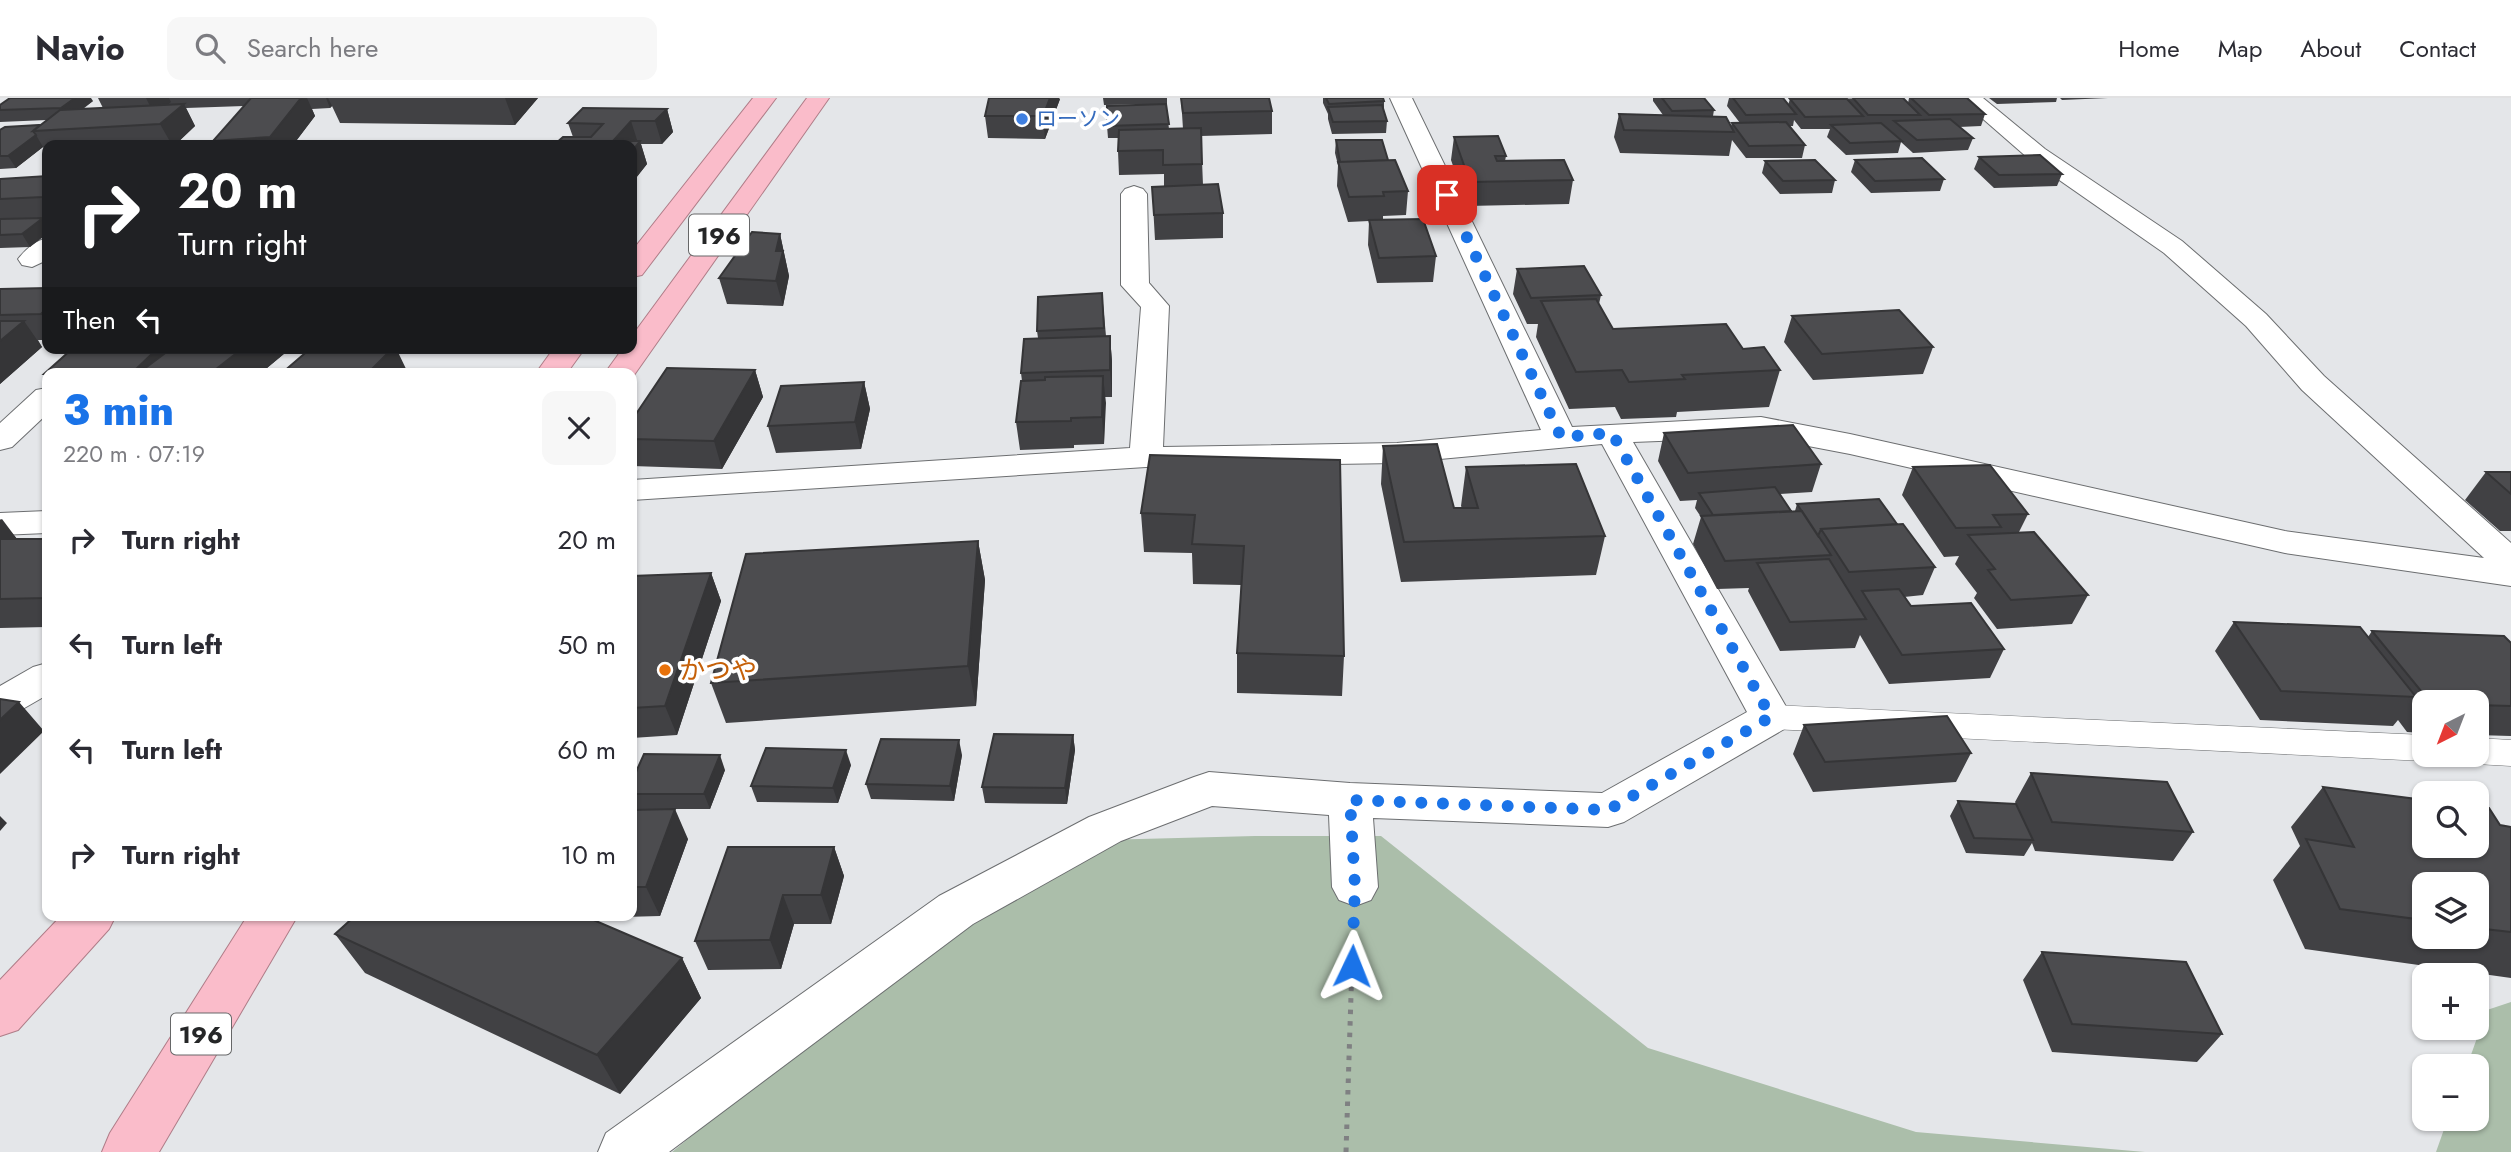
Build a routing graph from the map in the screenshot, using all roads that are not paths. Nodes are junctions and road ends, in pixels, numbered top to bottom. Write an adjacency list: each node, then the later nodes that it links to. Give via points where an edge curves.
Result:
1 (765, 98): 6 (highway, 196)
2 (818, 98): 7 (highway, 196)
3 (1401, 98): 12 (street)
4 (1970, 98): 18 (street, via 2037,154 2173,247 2256,320 2313,383)
5 (1134, 194): 14 (street, via 1135,285 1156,306)
6 (637, 263)
7 (637, 349)
8 (565, 354): 9 (highway)
9 (555, 368)
10 (42, 402): 13 (street)
11 (1612, 433): 12 (street); 19 (street, via 1761,428 2285,542); 22 (street)
12 (1561, 437): 14 (street, via 1397,453)
13 (0, 440)
14 (1146, 457): 15 (street)
15 (637, 490)
16 (42, 522): 17 (street)
17 (0, 524)
18 (2511, 563)
19 (2511, 574)
20 (42, 680): 21 (street)
21 (0, 704)
22 (1771, 717): 23 (lane); 26 (street, via 1608,810)
23 (2412, 747)
24 (2489, 752): 25 (lane)
25 (2511, 753)
26 (1350, 800): 27 (street); 32 (street, via 1209,789 1105,829 956,910)
27 (1355, 887)
28 (86, 921): 30 (highway)
29 (270, 921): 31 (highway, 196)
30 (0, 1014)
31 (129, 1152)
32 (625, 1152)

